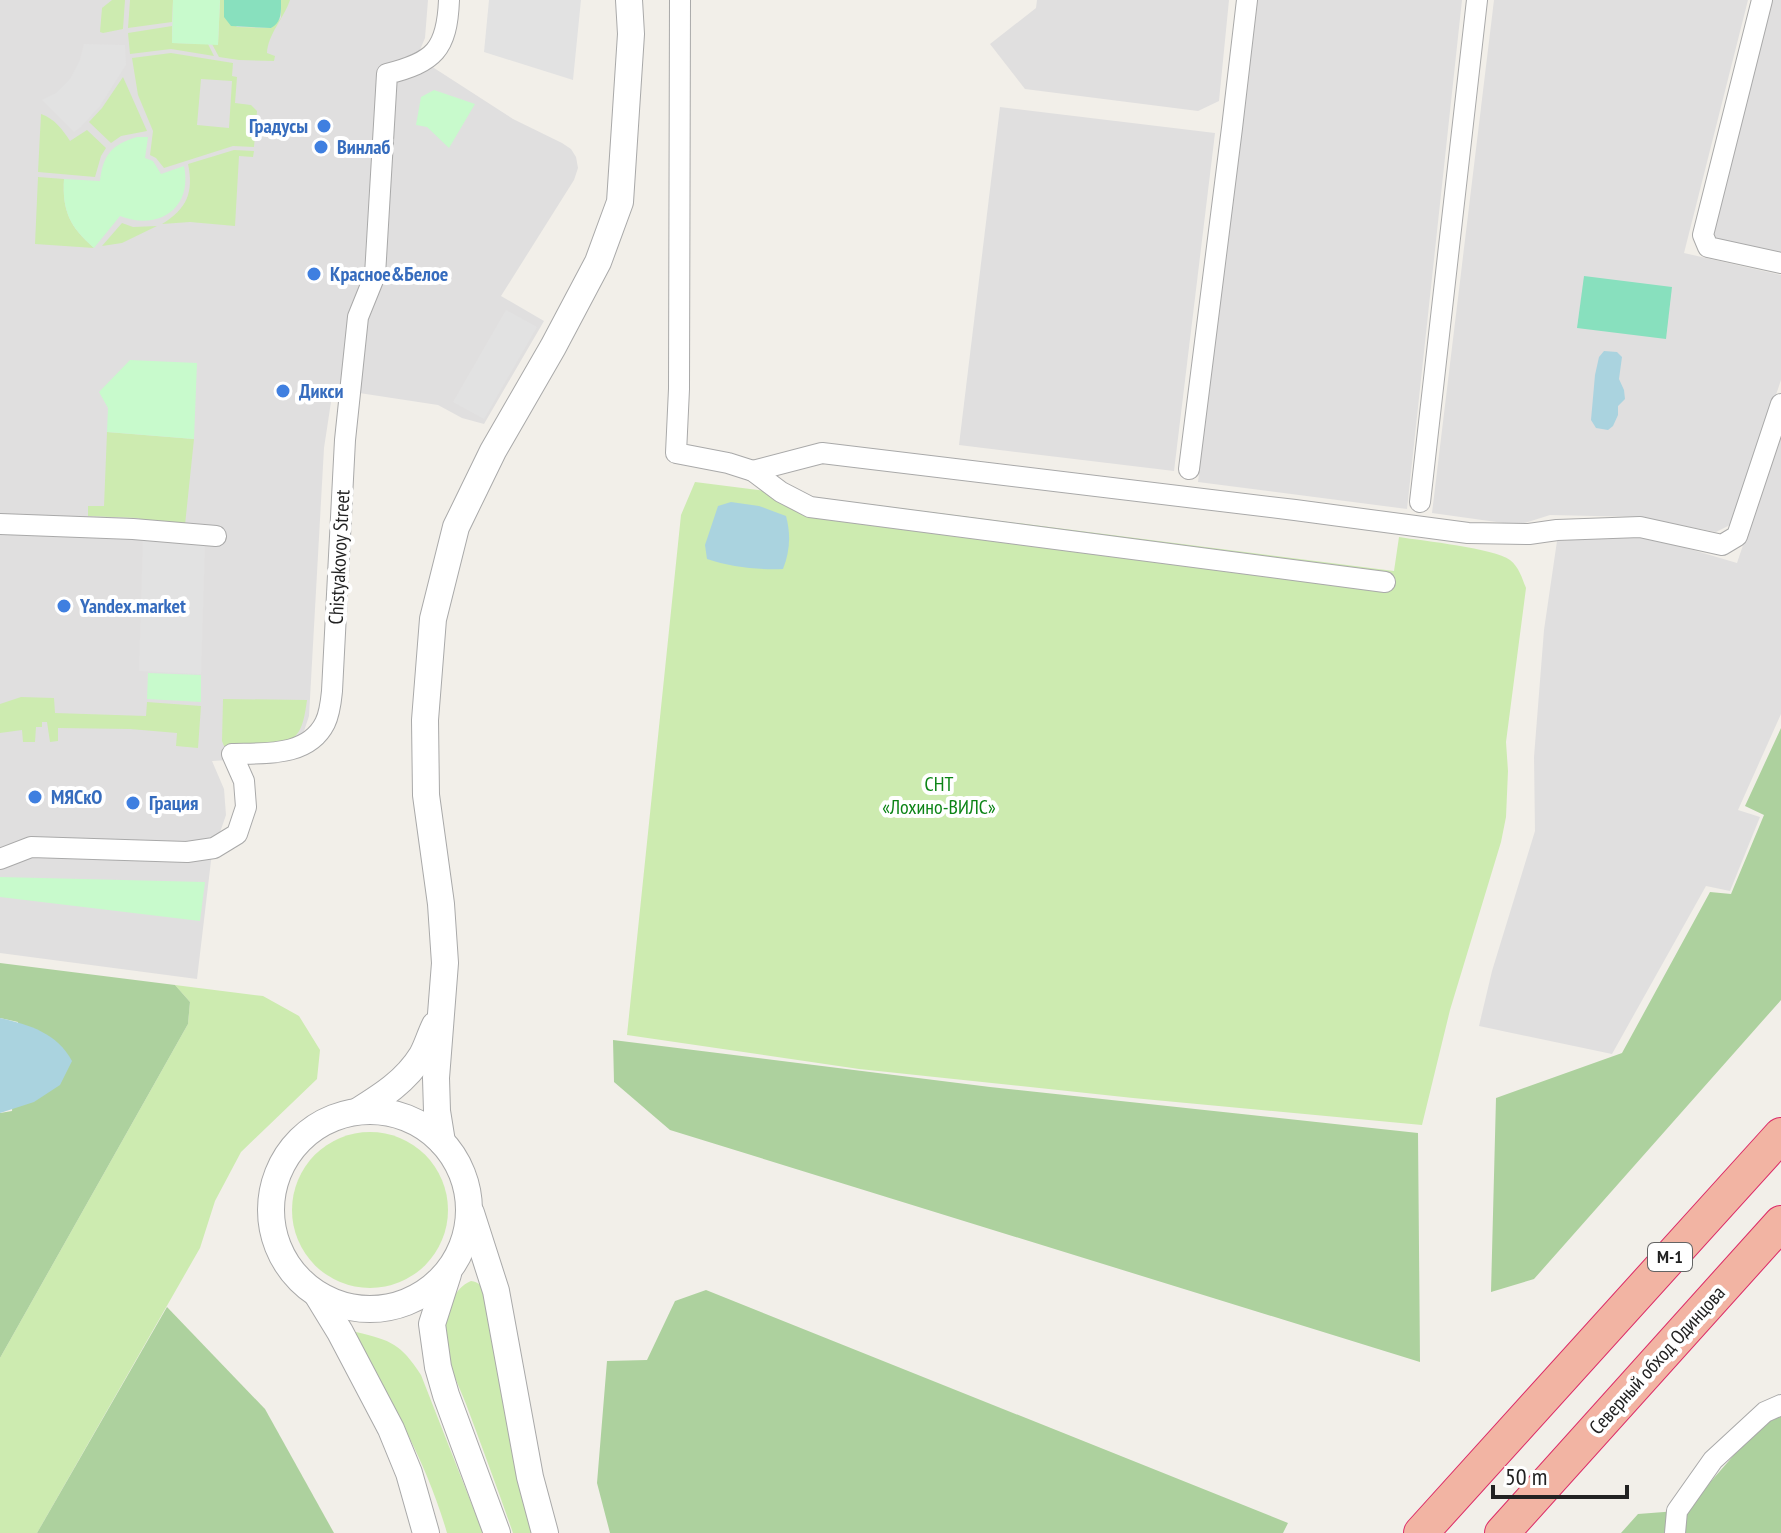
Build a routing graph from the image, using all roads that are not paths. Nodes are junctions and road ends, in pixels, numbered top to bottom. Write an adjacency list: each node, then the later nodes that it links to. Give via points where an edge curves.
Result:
1 (449, 0): 15 (street, Chistyakovoy Street, via 447,30 437,50 416,66 387,74 375,275 358,317 345,440 332,691 325,723 298,748 232,754 244,781 246,807 237,834 214,848 187,852 31,847)
2 (629, 0): 16 (street, via 620,202 598,262 456,527 433,619 426,780 445,963)
3 (680, 0): 10 (street, via 676,453)
4 (1247, 0): 9 (street)
5 (1477, 0): 11 (street)
6 (1762, 0): 7 (street, via 1703,235 1708,247)
7 (1781, 263)
8 (1781, 404): 10 (street, via 1737,536 1722,545 1640,527 1468,533 822,453)
9 (1189, 469)
10 (753, 471): 14 (street, via 810,507)
11 (1420, 502)
12 (0, 524): 13 (street)
13 (216, 536)
14 (1385, 582)
15 (0, 859)
16 (441, 1010): 17 (street, via 422,1055 406,1076); 19 (street, via 436,1078)
17 (358, 1111): 19 (street, via 395,1114); 23 (street, via 326,1120 299,1139 280,1166 271,1197 272,1230 284,1261)
18 (1781, 1135): 28 (highway, М-1)
19 (442, 1142): 20 (street, via 464,1179)
20 (469, 1207): 22 (street, via 467,1233); 27 (street, via 496,1291)
21 (1781, 1223): 29 (highway, Северный обход Одинцова)
22 (450, 1268): 23 (street, via 427,1291 398,1306 365,1310); 26 (street, via 432,1324 433,1341 446,1395)
23 (318, 1296): 25 (street, via 391,1429)
24 (1781, 1405): 30 (street, via 1765,1412 1713,1460 1677,1511)
25 (426, 1533)
26 (497, 1533)
27 (545, 1533)
28 (1421, 1533)
29 (1502, 1533)
30 (1675, 1533)

